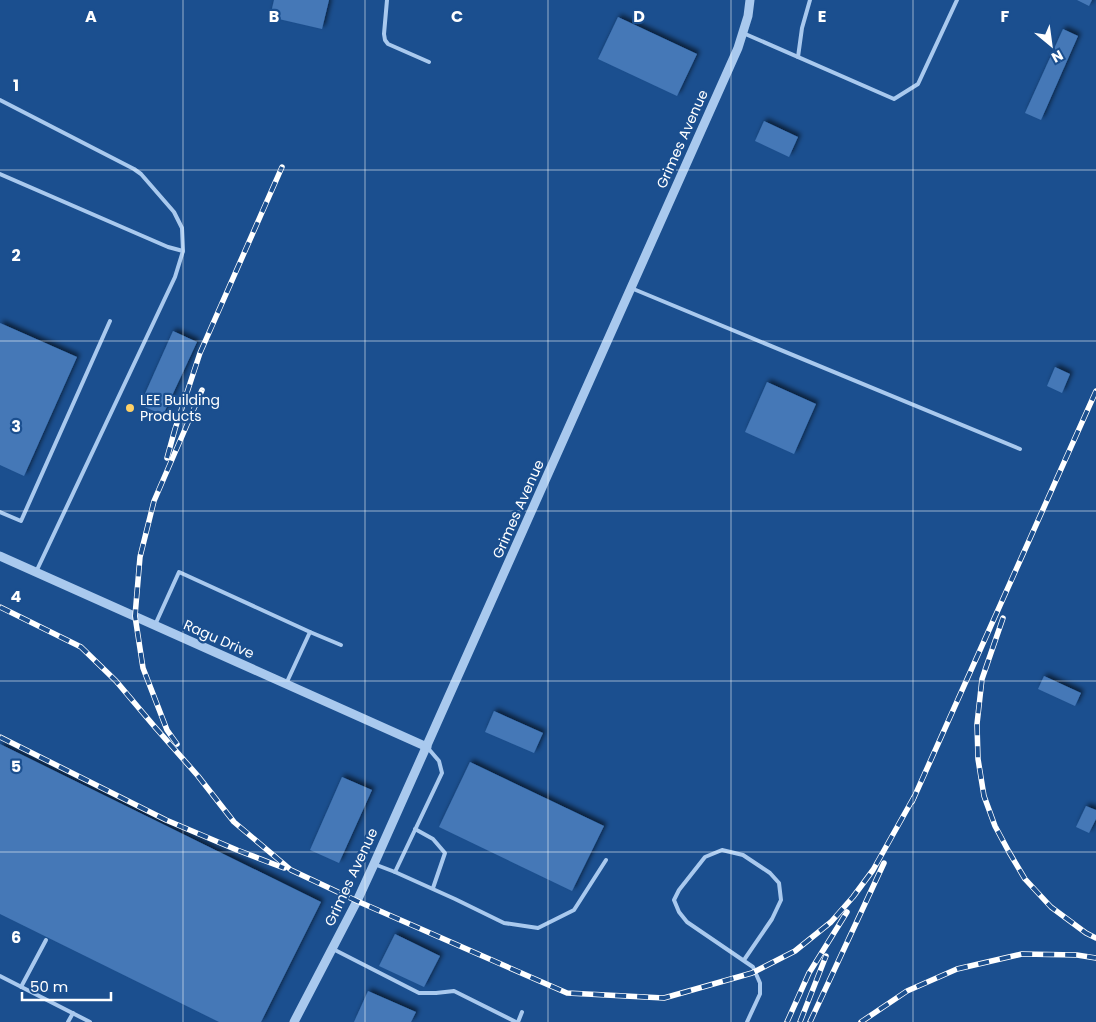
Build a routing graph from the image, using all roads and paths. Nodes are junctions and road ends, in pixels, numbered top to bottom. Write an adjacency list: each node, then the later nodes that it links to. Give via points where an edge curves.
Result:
1 (387, 0): 7 (lane, via 385,40)
2 (750, 0): 5 (street, Grimes Avenue)
3 (810, 0): 6 (lane)
4 (957, 0): 6 (lane, via 918,84 894,99)
5 (743, 33): 6 (lane); 11 (street, Grimes Avenue)
6 (798, 57)
7 (429, 62)
8 (0, 100): 10 (lane, via 141,174 174,212 182,228)
9 (0, 174): 10 (lane)
10 (183, 251): 16 (lane, via 175,277)
11 (631, 288): 13 (lane); 21 (street, Grimes Avenue)
12 (110, 321): 14 (lane, via 21,521)
13 (1020, 449)
14 (0, 512)
15 (0, 556): 16 (street, Ragu Drive)
16 (36, 572): 17 (street, Ragu Drive)
17 (154, 625): 18 (lane, via 179,572); 20 (street, Ragu Drive)
18 (310, 632): 19 (lane); 20 (lane)
19 (341, 645)
20 (286, 684): 21 (street, Ragu Drive)
21 (427, 747): 22 (lane, via 439,761 442,773); 24 (street, Grimes Avenue)
22 (415, 829): 25 (lane); 26 (lane, via 433,839 445,853)
23 (606, 860): 26 (lane, via 574,910 538,928 504,923)
24 (374, 864): 25 (lane); 28 (street, Grimes Avenue)
25 (395, 872): 26 (lane)
26 (432, 888)
27 (46, 940): 31 (lane)
28 (332, 949): 36 (street, Grimes Avenue); 37 (lane, via 419,993 454,991)
29 (744, 960): 29 (lane, via 687,922 674,900 706,857 722,850 743,855 780,883 781,900 772,920); 38 (lane, via 754,967 760,983 760,994)
30 (0, 976): 31 (lane)
31 (21, 987): 33 (lane)
32 (522, 1012): 37 (lane)
33 (73, 1014): 34 (lane); 35 (lane)
34 (68, 1022)
35 (90, 1022)
36 (294, 1022)
37 (517, 1022)
38 (747, 1022)

